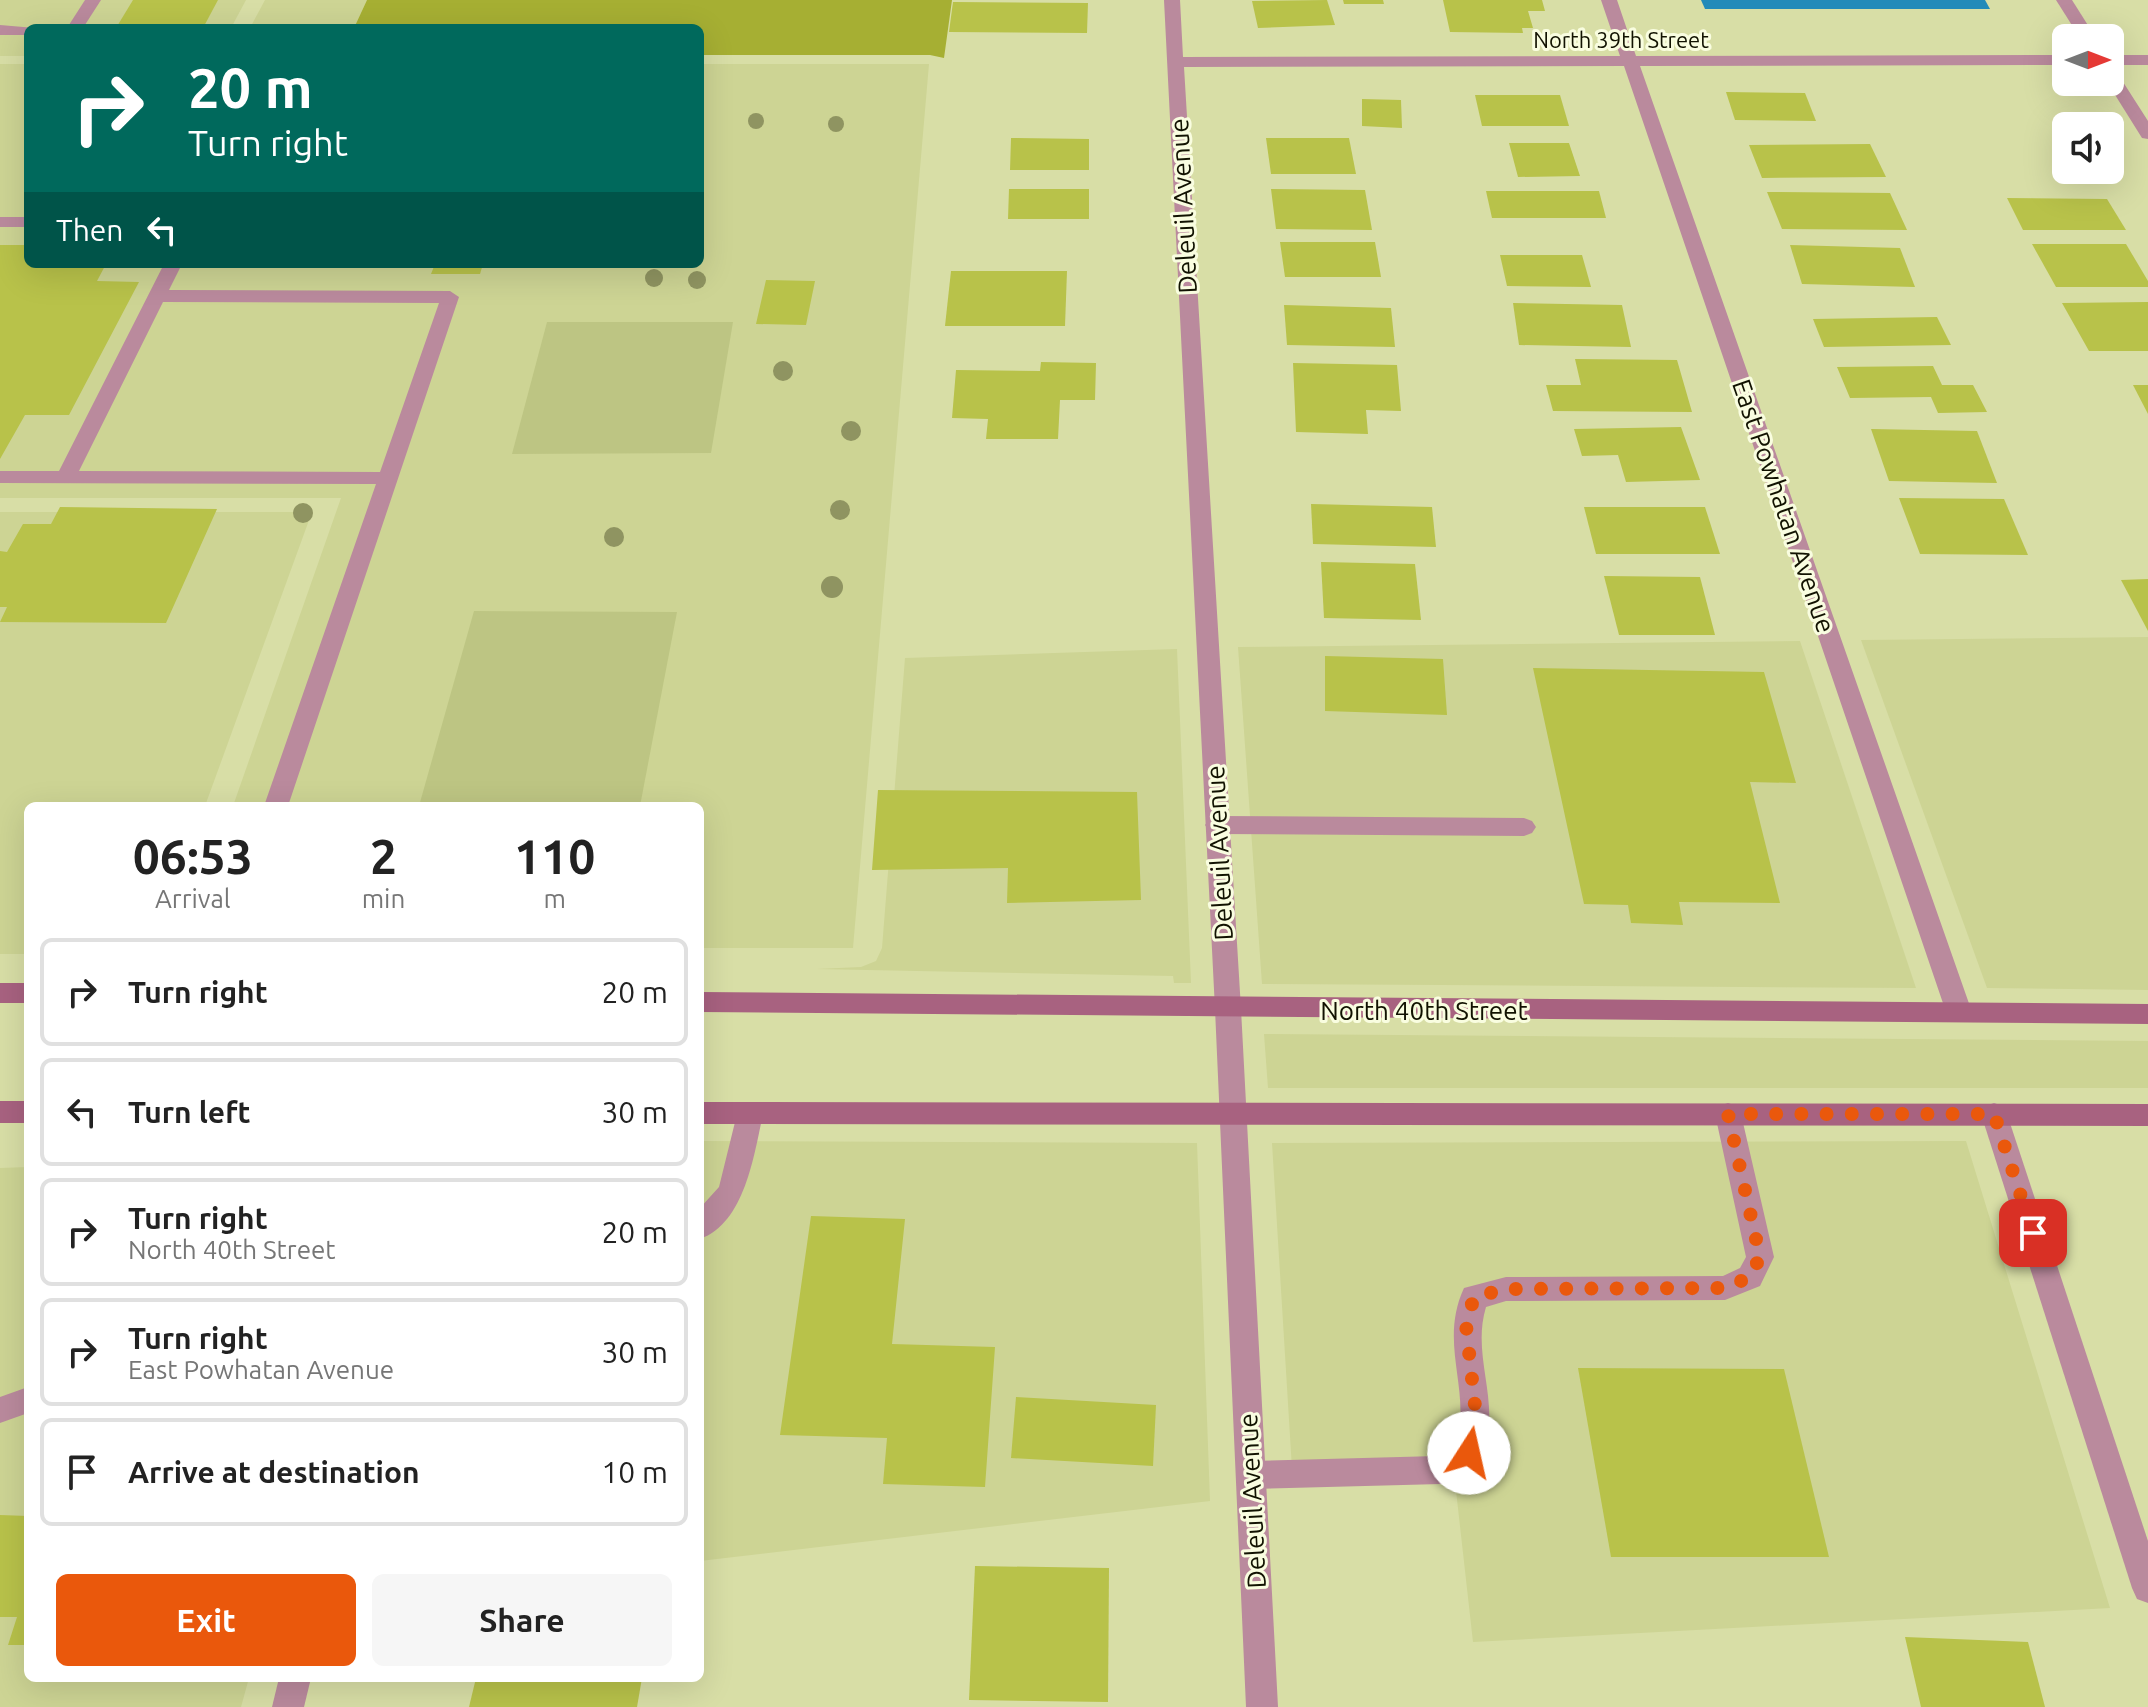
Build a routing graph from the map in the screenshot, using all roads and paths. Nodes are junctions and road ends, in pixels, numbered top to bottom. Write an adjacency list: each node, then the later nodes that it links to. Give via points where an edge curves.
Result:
1 (93, 0): 5 (street)
2 (1172, 0): 13 (street, Deleuil Avenue)
3 (1609, 0): 12 (street, East Powhatan Avenue)
4 (2064, 0): 6 (street)
5 (78, 24)
6 (2079, 24)
7 (0, 30): 8 (street)
8 (24, 30)
9 (2052, 60): 12 (street, North 39th Street)
10 (2124, 60): 11 (street)
11 (2148, 60)
12 (1630, 61): 13 (street, North 39th Street); 30 (street, East Powhatan Avenue)
13 (1175, 62): 24 (street, Deleuil Avenue)
14 (2124, 96): 15 (street)
15 (2148, 134)
16 (0, 222): 17 (street)
17 (24, 222)
18 (171, 268): 19 (street)
19 (157, 296): 21 (street); 22 (street, via 450,297)
20 (0, 477): 21 (street)
21 (66, 477): 22 (street)
22 (388, 478): 23 (street)
23 (277, 802)
24 (1217, 825): 25 (street); 29 (street, Deleuil Avenue)
25 (1524, 827)
26 (0, 993): 27 (main road)
27 (24, 993)
28 (704, 1002): 29 (main road, North 40th Street)
29 (1228, 1009): 30 (main road, North 40th Street); 38 (street, Deleuil Avenue)
30 (1959, 1012): 31 (main road, North 40th Street)
31 (2148, 1014)
32 (0, 1112): 33 (main road)
33 (24, 1112)
34 (704, 1113): 35 (main road)
35 (750, 1114): 38 (main road); 40 (street, via 731,1192)
36 (1728, 1114): 37 (main road); 38 (main road); 43 (street, via 1760,1257 1750,1277 1725,1288 1506,1289 1474,1297 1466,1325 1477,1424 1469,1453 1441,1470)
37 (1994, 1114): 39 (main road); 44 (street)
38 (1233, 1115): 43 (street, Deleuil Avenue)
39 (2148, 1115)
40 (704, 1222)
41 (24, 1401): 42 (street)
42 (0, 1410)
43 (1251, 1475): 47 (street, Deleuil Avenue)
44 (2148, 1588)
45 (294, 1682): 46 (street)
46 (288, 1707)
47 (1262, 1707)

